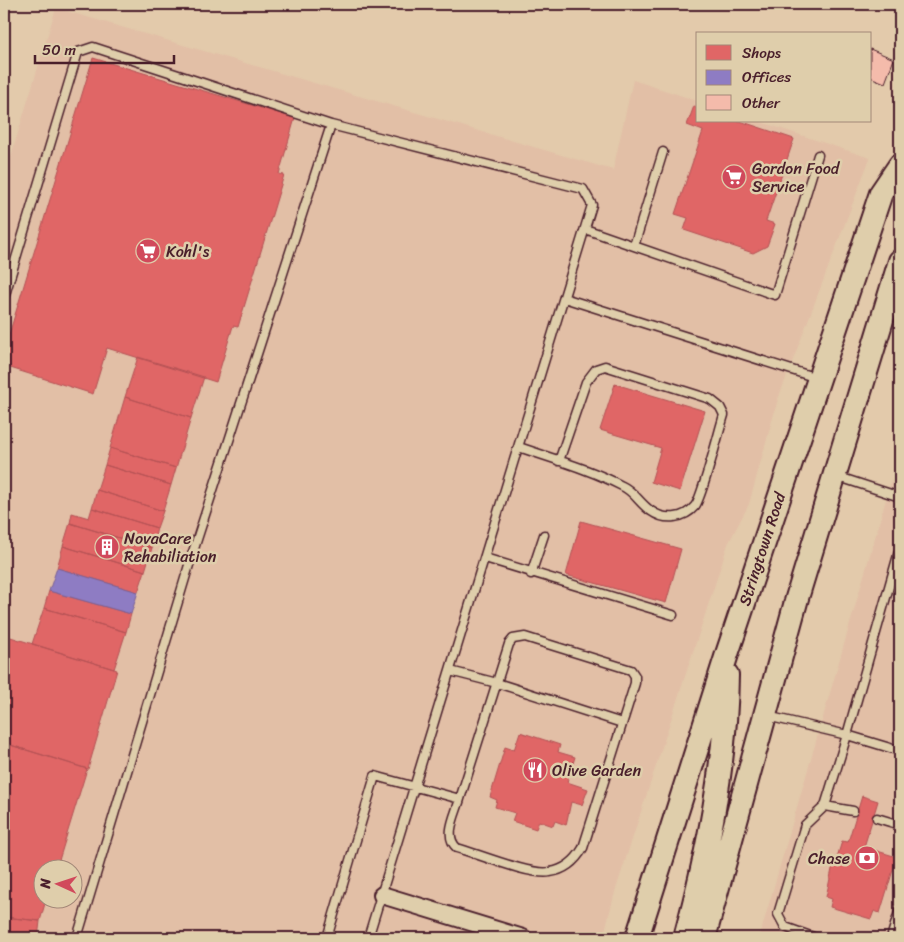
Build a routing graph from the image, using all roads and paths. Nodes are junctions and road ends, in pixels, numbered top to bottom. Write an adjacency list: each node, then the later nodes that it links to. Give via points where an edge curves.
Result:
1 (331, 125): 5 (lane, via 583,189 592,205); 8 (lane, via 93,47 78,52); 35 (lane, via 192,555)
2 (663, 152): 6 (lane)
3 (818, 155): 6 (lane, via 775,295)
4 (900, 165): 10 (main road, Stringtown Road, via 881,194)
5 (585, 229): 6 (lane); 9 (lane)
6 (634, 246)
7 (900, 261): 13 (main road)
8 (4, 298)
9 (564, 298): 10 (lane); 11 (lane)
10 (819, 378): 20 (main road, Stringtown Road)
11 (519, 447): 12 (lane); 17 (lane)
12 (558, 461): 12 (lane, via 586,382 596,369 605,366 710,399 720,407 724,416 696,505 683,516 672,518 651,512 625,487)
13 (835, 476): 14 (lane); 23 (main road)
14 (900, 497)
15 (544, 535): 18 (lane)
16 (900, 548): 25 (lane)
17 (485, 558): 18 (lane); 21 (lane)
18 (531, 574): 19 (lane)
19 (673, 615)
20 (727, 654): 39 (main road, Stringtown Road); 40 (main road, via 726,718 708,844)
21 (450, 671): 22 (lane); 27 (lane)
22 (497, 683): 24 (lane); 24 (lane, via 509,644 519,637 626,667 635,676); 28 (lane)
23 (765, 715): 25 (lane); 41 (main road)
24 (622, 723): 28 (lane, via 583,848 578,857 560,870 538,872 457,848 450,838)
25 (847, 735): 26 (lane); 29 (lane)
26 (900, 752)
27 (415, 786): 28 (lane); 33 (lane); 36 (lane, via 376,776)
28 (460, 799)
29 (825, 806): 30 (lane); 42 (lane, via 805,825 778,914 785,927)
30 (853, 811)
31 (877, 818): 32 (lane)
32 (900, 824)
33 (382, 895): 37 (lane); 38 (street)
34 (900, 909): 43 (lane)
35 (76, 938)
36 (327, 938)
37 (368, 938)
38 (523, 938)
39 (637, 938)
40 (685, 938)
41 (704, 938)
42 (816, 938)
43 (892, 938)

